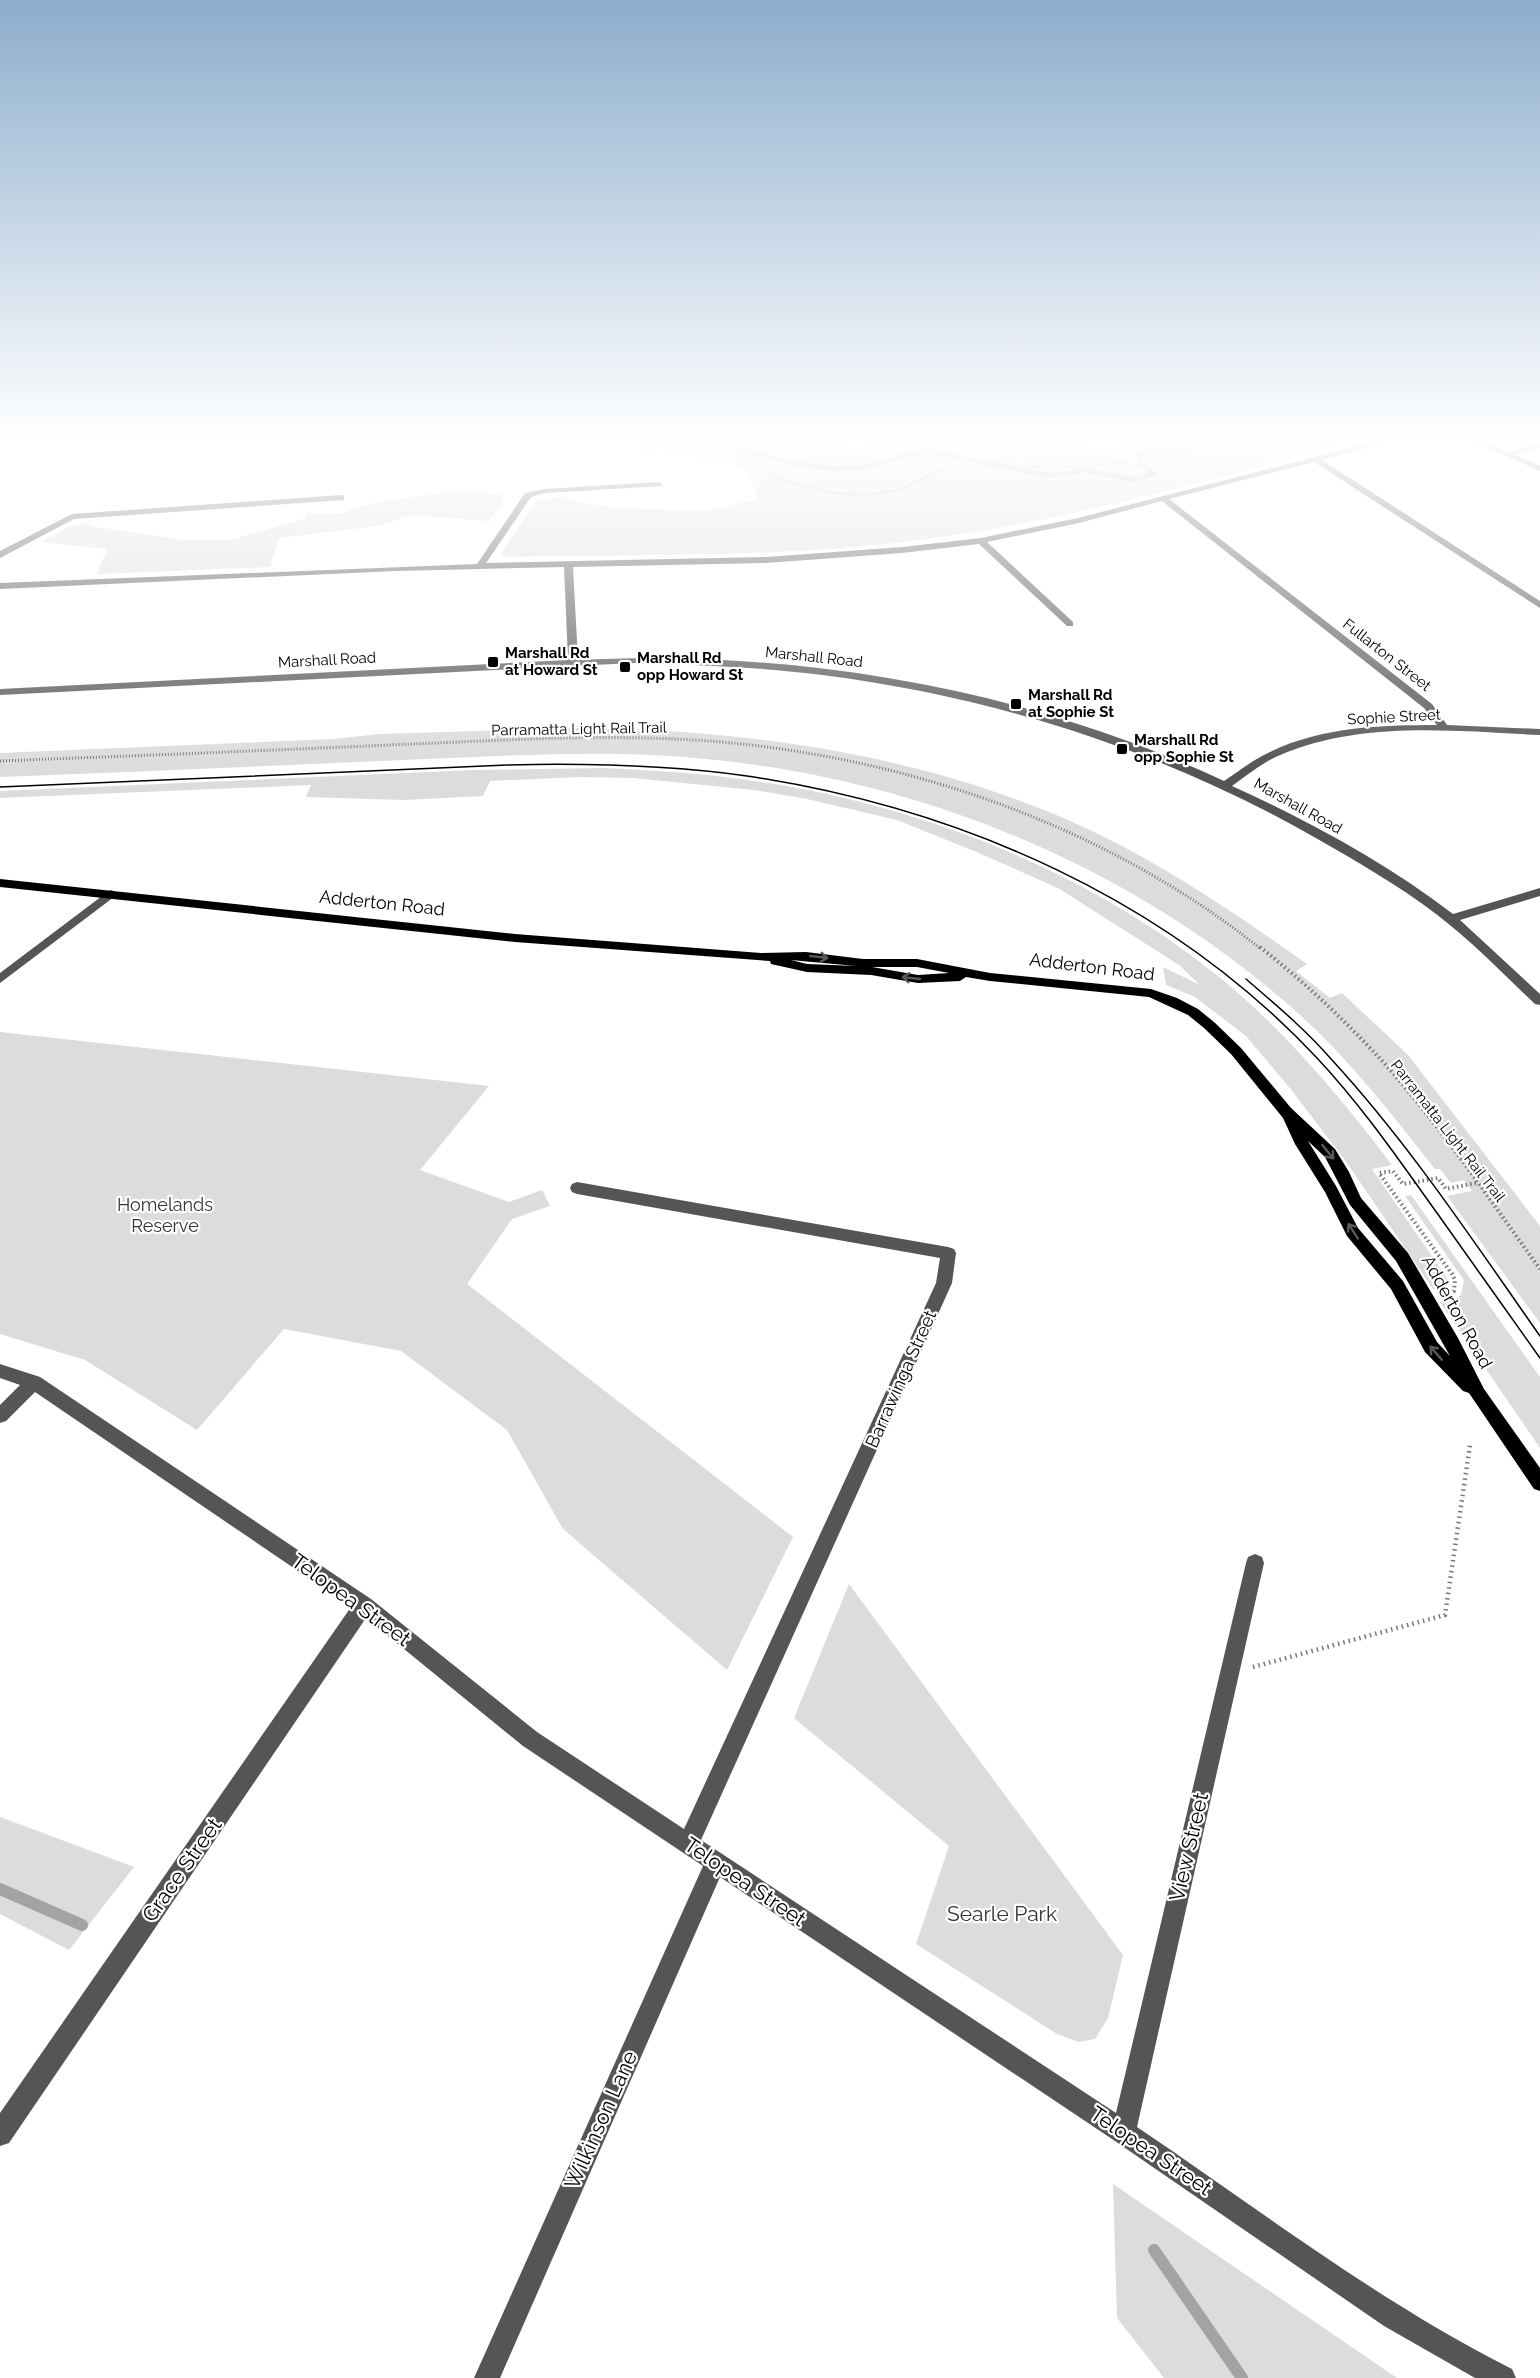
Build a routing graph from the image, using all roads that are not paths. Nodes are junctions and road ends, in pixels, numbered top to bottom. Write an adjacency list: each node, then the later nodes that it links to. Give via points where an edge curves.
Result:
1 (492, 549): 7 (street)
2 (911, 549): 6 (street, via 790,559)
3 (990, 549): 10 (street)
4 (1228, 549): 13 (street, Fullarton Street, via 1428,706)
5 (1454, 549): 9 (street)
6 (568, 564): 7 (street); 11 (street)
7 (480, 566): 8 (street)
8 (0, 586)
9 (1540, 605)
10 (1070, 624)
11 (573, 662): 12 (street, Marshall Road); 15 (street, Marshall Road, via 724,663 822,671 915,685 1044,716 1122,742)
12 (0, 692)
13 (1444, 728): 14 (street, Sophie Street); 15 (street, Sophie Street, via 1372,730 1325,737 1276,753)
14 (1540, 732)
15 (1226, 785): 19 (street, Marshall Road, via 1334,842)
16 (0, 883): 18 (main road, Adderton Road)
17 (1540, 892): 19 (street)
18 (110, 894): 20 (street); 22 (main road, Adderton Road, via 515,938 761,957 807,968 871,971 918,979 990,977 1151,993 1193,1012 1209,1025)
19 (1451, 919): 21 (street, Marshall Road)
20 (0, 979)
21 (1540, 1001)
22 (1286, 1112): 26 (main road, Adderton Road, one-way to 22, via 1431,1347 1397,1285 1352,1232); 26 (main road, Adderton Road, one-way to 26, via 1330,1153 1355,1201 1396,1248)
23 (577, 1188): 31 (street, Barrawinga Street, via 948,1253 944,1283)
24 (0, 1371): 25 (street, Telopea Street)
25 (34, 1382): 27 (street); 30 (street, Telopea Street)
26 (1478, 1394): 28 (main road, Adderton Road)
27 (0, 1416)
28 (1540, 1483)
29 (1255, 1563): 33 (street, View Street)
30 (364, 1605): 31 (street, Telopea Street, via 530,1739); 34 (street, Grace Street)
31 (688, 1845): 32 (street, Telopea Street)
32 (715, 1863): 33 (street, Telopea Street); 35 (street, Wilkinson Lane)
33 (1124, 2132): 36 (street, Telopea Street, via 1394,2317)
34 (0, 2134)
35 (487, 2378)
36 (1503, 2378)

